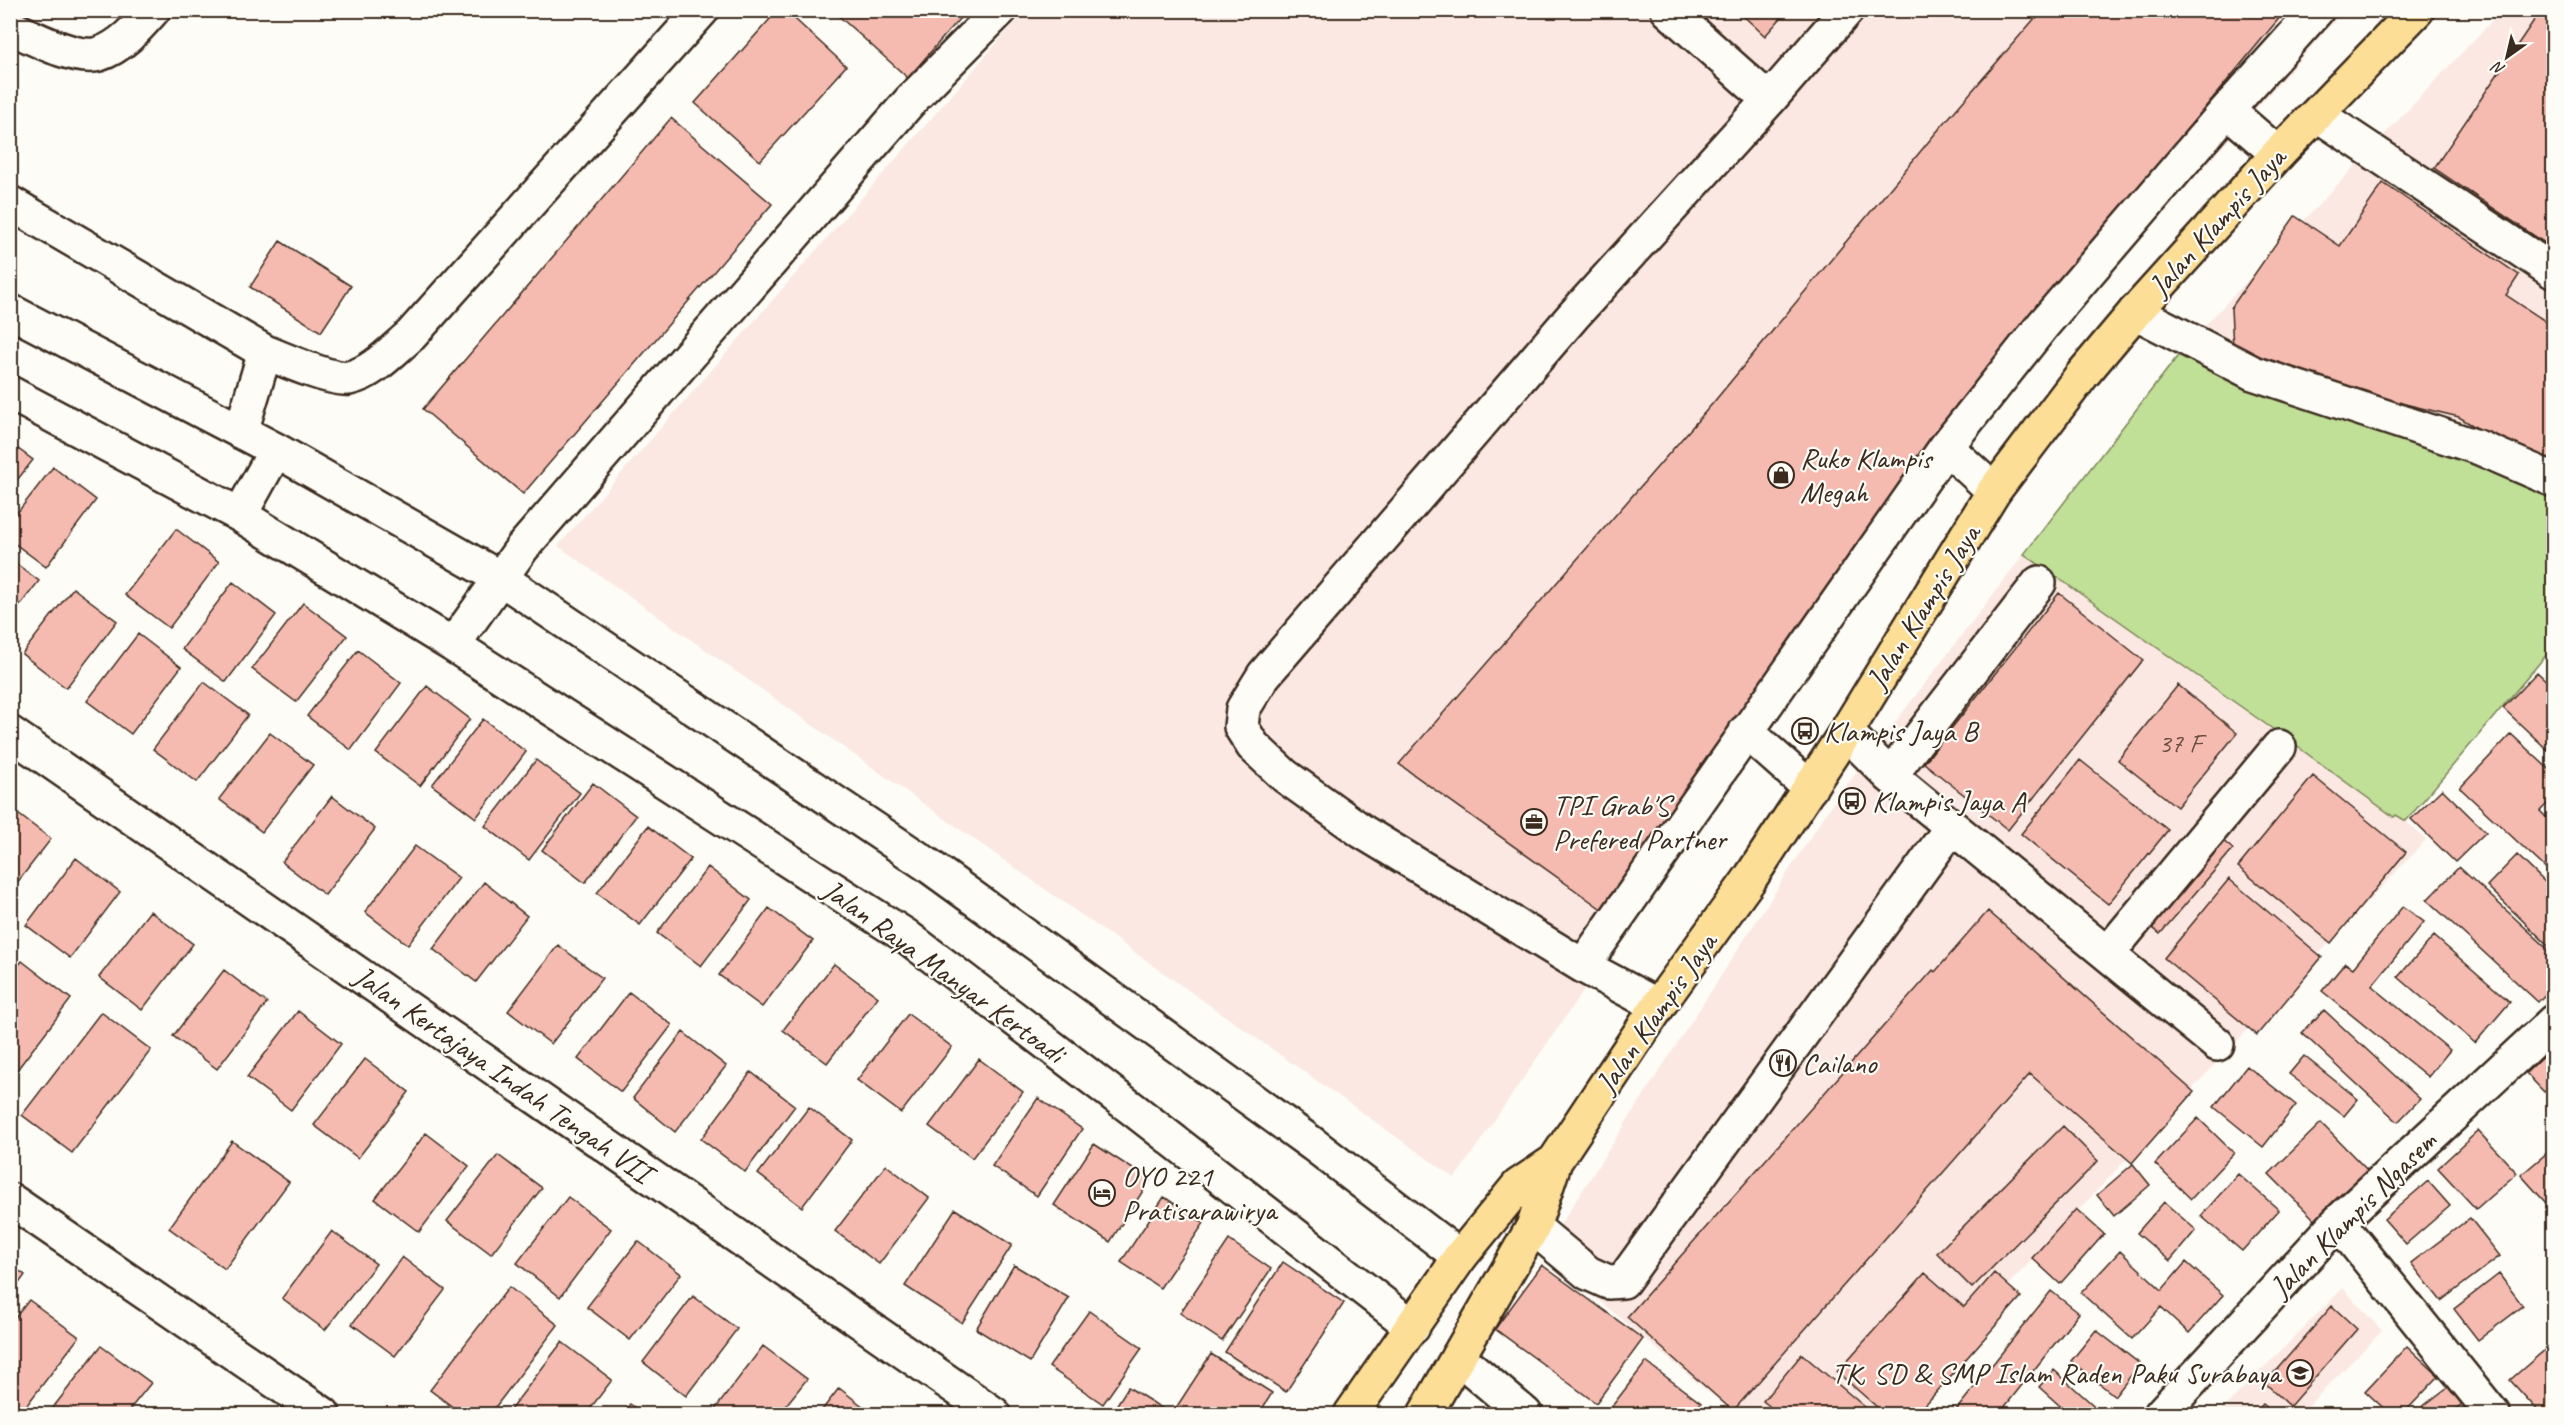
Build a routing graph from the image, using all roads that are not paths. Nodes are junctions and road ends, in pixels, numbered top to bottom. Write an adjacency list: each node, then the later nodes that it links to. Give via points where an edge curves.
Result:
1 (25, 10): 9 (street)
2 (153, 10): 9 (street, via 119,43 97,55 63,51)
3 (702, 10): 18 (street, via 411,335 376,365 348,378 309,370)
4 (1000, 10): 26 (street, via 911,100 522,548)
5 (1668, 10): 10 (street)
6 (1847, 10): 10 (street)
7 (2317, 10): 11 (street)
8 (2417, 10): 12 (main road, Jalan Klampis Jaya)
9 (10, 27)
10 (1769, 100): 36 (street, via 1565,325 1264,675 1243,709 1241,727 1253,746 1286,776 1363,832)
11 (2227, 110): 13 (street); 21 (street, via 2043,325)
12 (2318, 115): 13 (main road, Jalan Klampis Jaya); 15 (street)
13 (2277, 154): 17 (main road, Jalan Klampis Jaya)
14 (10, 203): 18 (street)
15 (2553, 272)
16 (10, 311): 20 (street, Jalan Raya Manyar Kertoadi)
17 (2135, 312): 22 (street, via 2253,373 2480,448); 24 (main road, Jalan Klampis Jaya)
18 (265, 352): 20 (street)
19 (10, 393): 23 (street, Jalan Raya Manyar Kertoadi)
20 (241, 432): 23 (street, Jalan Raya Manyar Kertoadi)
21 (1946, 447): 24 (street); 28 (street)
22 (2553, 480)
23 (257, 484): 26 (street, Jalan Raya Manyar Kertoadi); 27 (street, Jalan Raya Manyar Kertoadi)
24 (1994, 491): 29 (main road, Jalan Klampis Jaya)
25 (2039, 583): 32 (street)
26 (494, 586): 27 (street); 44 (street, Jalan Raya Manyar Kertoadi, via 926,863 1314,1145)
27 (458, 637): 45 (street, Jalan Raya Manyar Kertoadi, via 906,936 1134,1110)
28 (1746, 731): 33 (street); 36 (street)
29 (1846, 732): 32 (street); 33 (main road, Jalan Klampis Jaya)
30 (10, 733): 48 (street, Jalan Kertajaya Indah Tengah VII)
31 (2279, 747): 35 (street)
32 (1890, 776): 34 (street)
33 (1810, 788): 37 (main road, Jalan Klampis Jaya)
34 (1951, 828): 35 (street); 43 (street, via 1623,1281 1608,1282 1588,1273)
35 (2108, 953): 39 (street)
36 (1583, 966): 37 (street)
37 (1658, 1006): 40 (main road, Jalan Klampis Jaya)
38 (2553, 1021): 42 (street, Jalan Klampis Ngasem)
39 (2217, 1044)
40 (1555, 1161): 43 (main road, Jalan Klampis Jaya); 44 (main road, via 1518,1186)
41 (10, 1200): 47 (street)
42 (2338, 1221): 52 (street, Jalan Klampis Ngasem); 53 (street)
43 (1533, 1227): 46 (main road, Jalan Klampis Jaya)
44 (1453, 1267): 45 (main road)
45 (1419, 1318): 49 (main road)
46 (1463, 1348): 50 (main road, Jalan Klampis Jaya); 51 (street)
47 (323, 1414)
48 (994, 1414)
49 (1351, 1414)
50 (1425, 1414)
51 (1525, 1414)
52 (2161, 1414)
53 (2493, 1414)

